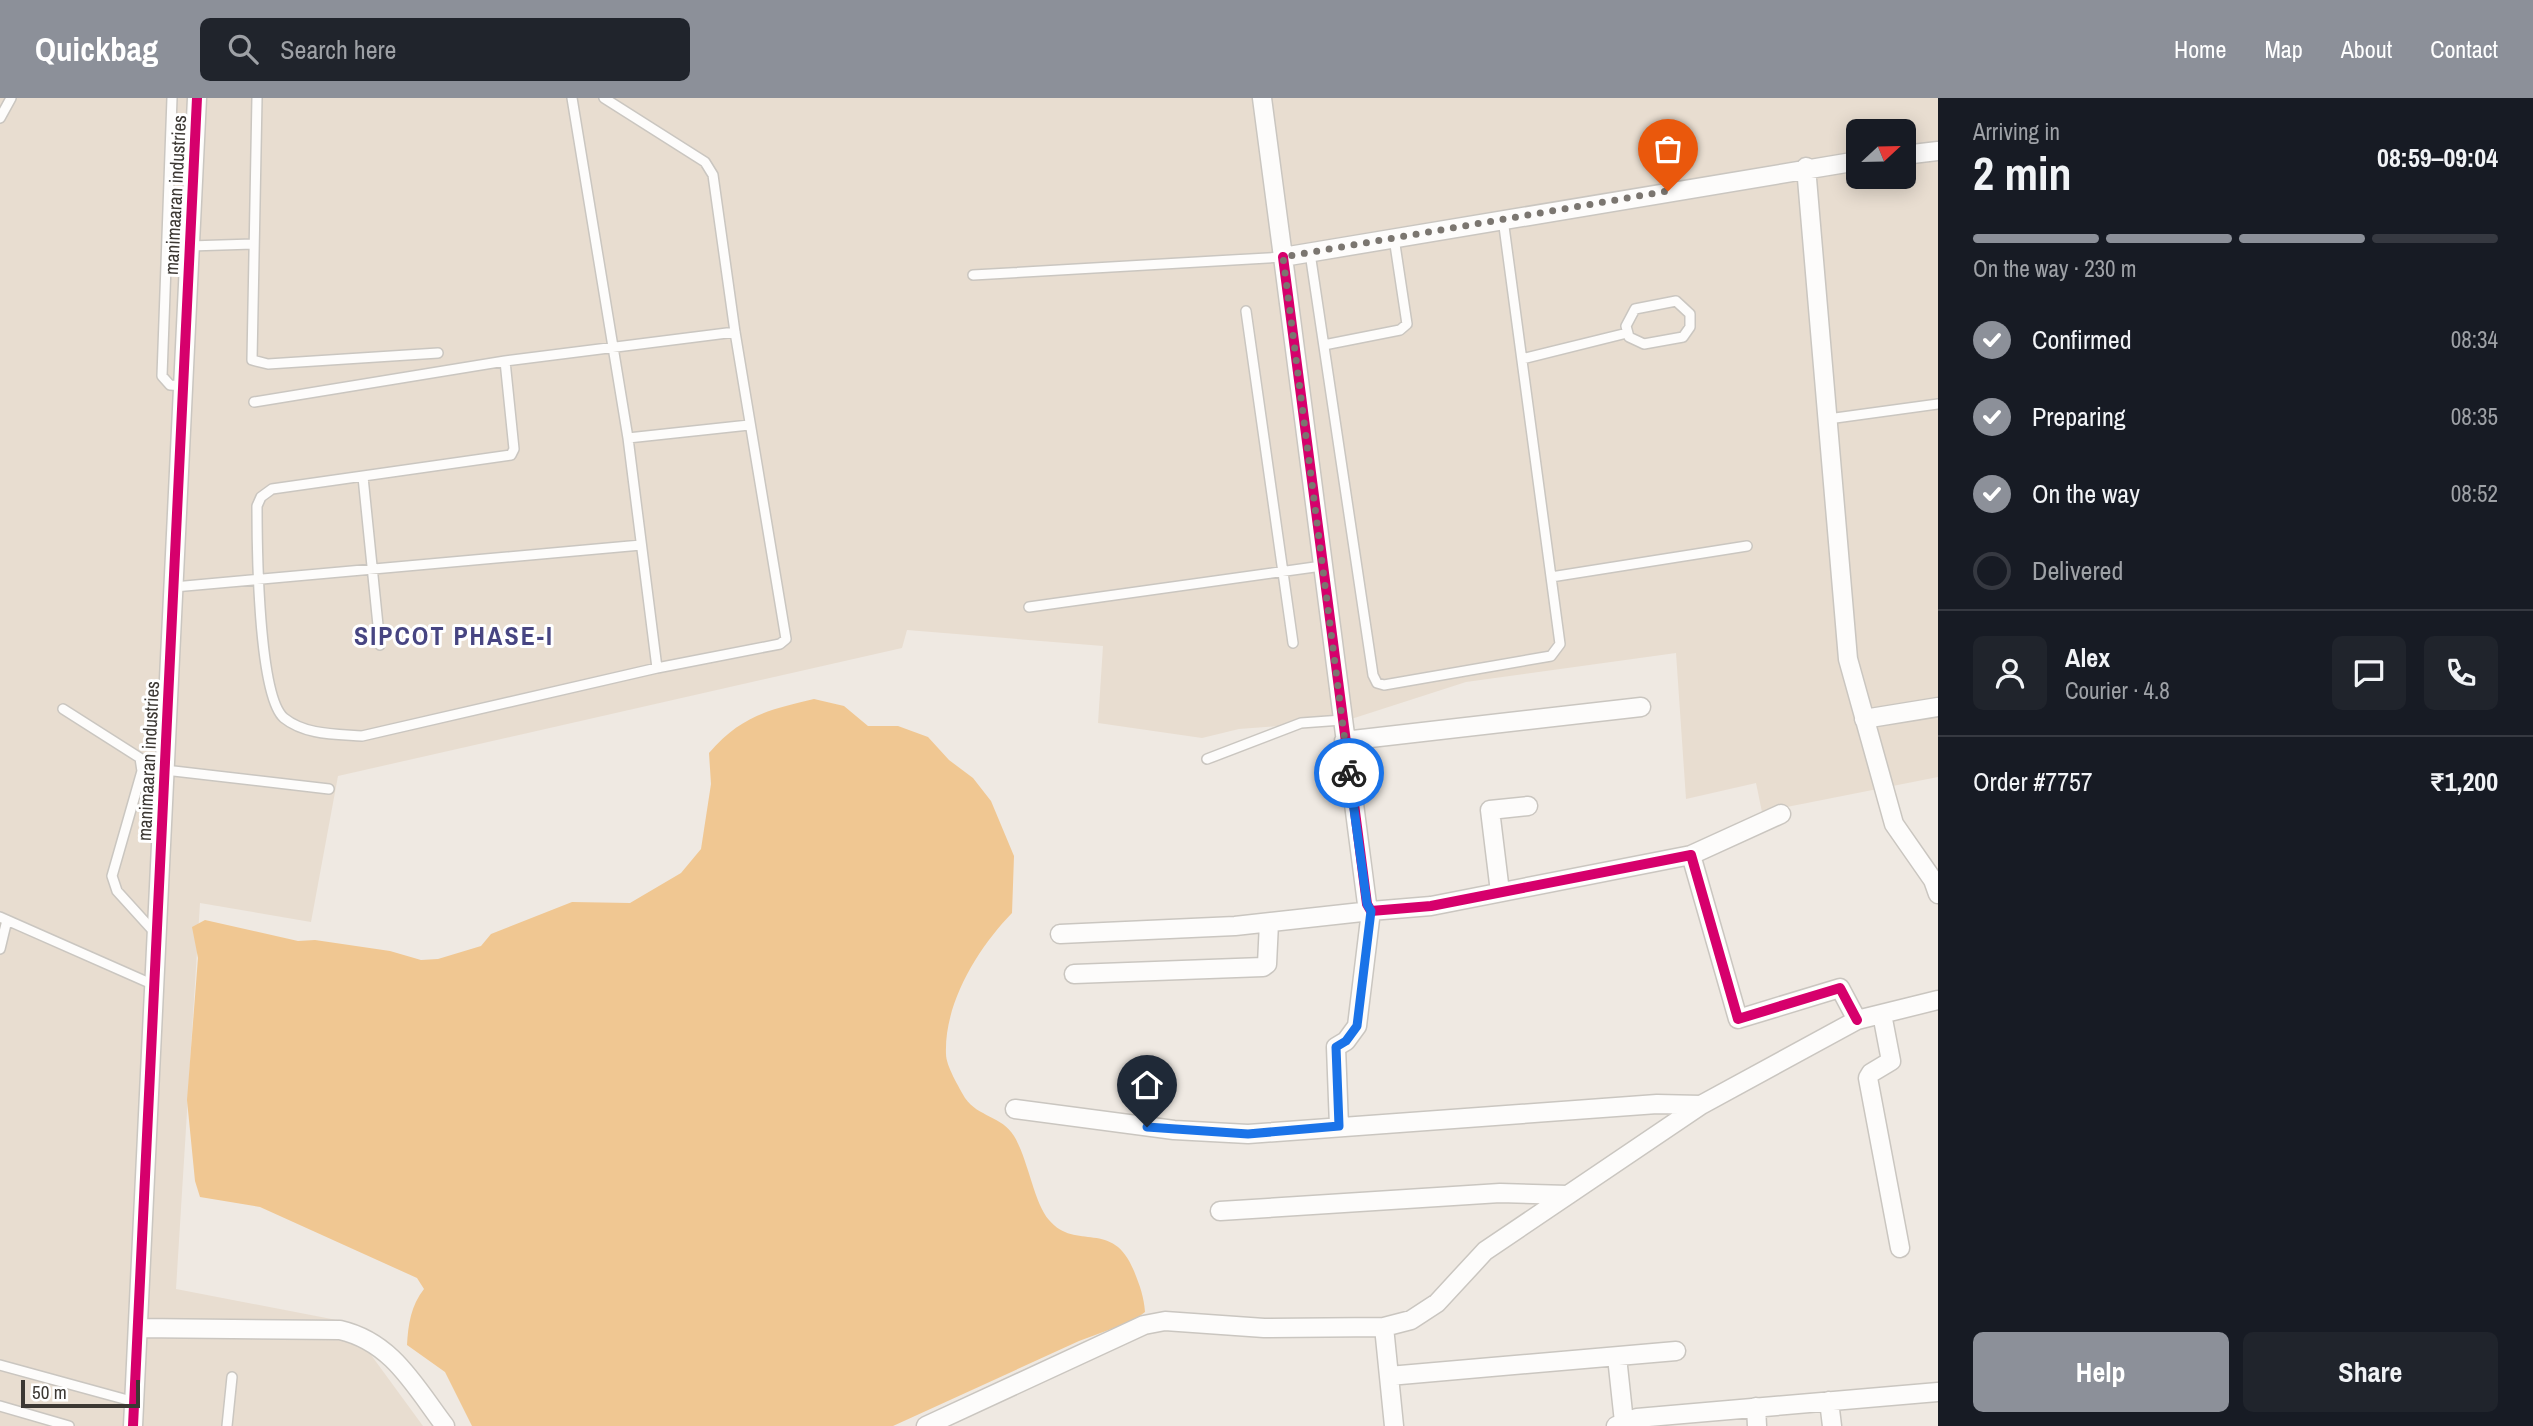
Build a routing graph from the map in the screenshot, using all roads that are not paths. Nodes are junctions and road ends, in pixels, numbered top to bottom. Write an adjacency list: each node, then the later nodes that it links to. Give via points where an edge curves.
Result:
1 (11, 98): 8 (lane)
2 (173, 98): 28 (lane, via 162,376 170,384)
3 (197, 98): 16 (street, manimaaran industries)
4 (257, 98): 15 (lane)
5 (572, 98): 24 (lane)
6 (604, 98): 21 (lane, via 710,167)
7 (1262, 98): 18 (street)
8 (0, 118)
9 (1938, 151): 10 (street)
10 (1916, 154)
11 (1846, 162): 12 (street)
12 (1806, 167): 13 (street); 31 (street)
13 (1503, 219): 14 (street); 26 (lane)
14 (1394, 238): 17 (street); 23 (lane, via 1406,324 1399,330)
15 (253, 244): 16 (lane); 25 (lane, via 252,360 268,363)
16 (190, 246): 28 (street, manimaaran industries)
17 (1310, 253): 18 (street); 23 (lane)
18 (1283, 257): 19 (lane); 37 (street)
19 (973, 275)
20 (1246, 311): 39 (lane)
21 (735, 332): 24 (lane); 32 (lane)
22 (1627, 333): 22 (lane, via 1635,309 1676,301 1689,314 1690,327 1683,337 1644,344); 26 (lane)
23 (1324, 345): 40 (lane, via 1377,683 1551,656 1560,644)
24 (611, 349): 27 (lane); 33 (lane)
25 (438, 353)
26 (1522, 359): 40 (lane)
27 (505, 361): 29 (lane); 34 (lane, via 511,454)
28 (183, 386): 42 (street, manimaaran industries)
29 (254, 402)
30 (1938, 404): 31 (lane)
31 (1828, 419): 50 (street, via 1848,659)
32 (749, 425): 33 (lane); 46 (lane, via 786,639 780,644)
33 (628, 438): 35 (lane)
34 (363, 477): 38 (lane); 41 (lane, via 266,491 257,506)
35 (641, 545): 38 (lane); 46 (lane)
36 (1747, 546): 40 (lane)
37 (1322, 566): 39 (lane); 51 (street)
38 (370, 569): 41 (lane); 45 (lane)
39 (1283, 572): 43 (lane); 44 (lane)
40 (1552, 577)
41 (258, 579): 42 (lane); 46 (lane, via 271,696 283,717 313,732 362,736)
42 (174, 587): 54 (street, manimaaran industries)
43 (1029, 607)
44 (1293, 643)
45 (380, 645)
46 (657, 668)
47 (1641, 707): 52 (street)
48 (1938, 707): 50 (street)
49 (63, 709): 65 (lane, via 140,758 142,771 112,876 117,891)
50 (1864, 719): 60 (street, via 1894,824)
51 (1342, 720): 52 (street); 53 (lane, via 1301,723)
52 (1345, 741): 61 (street)
53 (1207, 759)
54 (165, 770): 55 (lane); 65 (street, manimaaran industries)
55 (329, 789)
56 (1528, 806): 59 (street, via 1490,810)
57 (1781, 814): 58 (street)
58 (1691, 855): 59 (street); 71 (street, via 1738,1019 1840,988)
59 (1500, 892): 61 (street, via 1431,906)
60 (1938, 894)
61 (1371, 911): 63 (street); 74 (street, via 1357,1026 1336,1047)
62 (4, 918): 66 (lane); 68 (lane)
63 (1269, 923): 64 (street); 67 (street, via 1267,964 1263,967)
64 (1060, 934)
65 (157, 936): 68 (street, manimaaran industries)
66 (0, 949)
67 (1074, 974)
68 (154, 985): 79 (street, manimaaran industries)
69 (1938, 1000): 70 (street)
70 (1882, 1014): 71 (street); 77 (street, via 1891,1061 1868,1078)
71 (1857, 1020): 72 (street)
72 (1701, 1105): 74 (street, via 1657,1104); 75 (street)
73 (1015, 1109): 74 (street, via 1174,1130 1248,1134)
74 (1339, 1126)
75 (1569, 1195): 76 (street, via 1500,1193); 78 (street, via 1485,1251 1437,1303 1411,1320)
76 (1220, 1211)
77 (1900, 1248)
78 (1384, 1327): 83 (street); 96 (street, via 1264,1328 1165,1321 1144,1325)
79 (138, 1328): 87 (street, manimaaran industries); 95 (street, via 340,1330 363,1336 400,1366)
80 (1675, 1351): 81 (street)
81 (1617, 1357): 83 (street); 91 (street)
82 (0, 1365): 87 (lane)
83 (1389, 1376): 97 (street)
84 (232, 1377): 94 (lane)
85 (1938, 1392): 86 (street)
86 (1829, 1401): 89 (street); 99 (street)
87 (135, 1402): 93 (street, manimaaran industries)
88 (0, 1406): 92 (lane)
89 (1756, 1408): 90 (street); 98 (street)
90 (1686, 1420): 91 (street)
91 (1620, 1424)
92 (69, 1426)
93 (133, 1426)
94 (227, 1426)
95 (444, 1426)
96 (926, 1426)
97 (1394, 1426)
98 (1757, 1426)
99 (1832, 1426)

